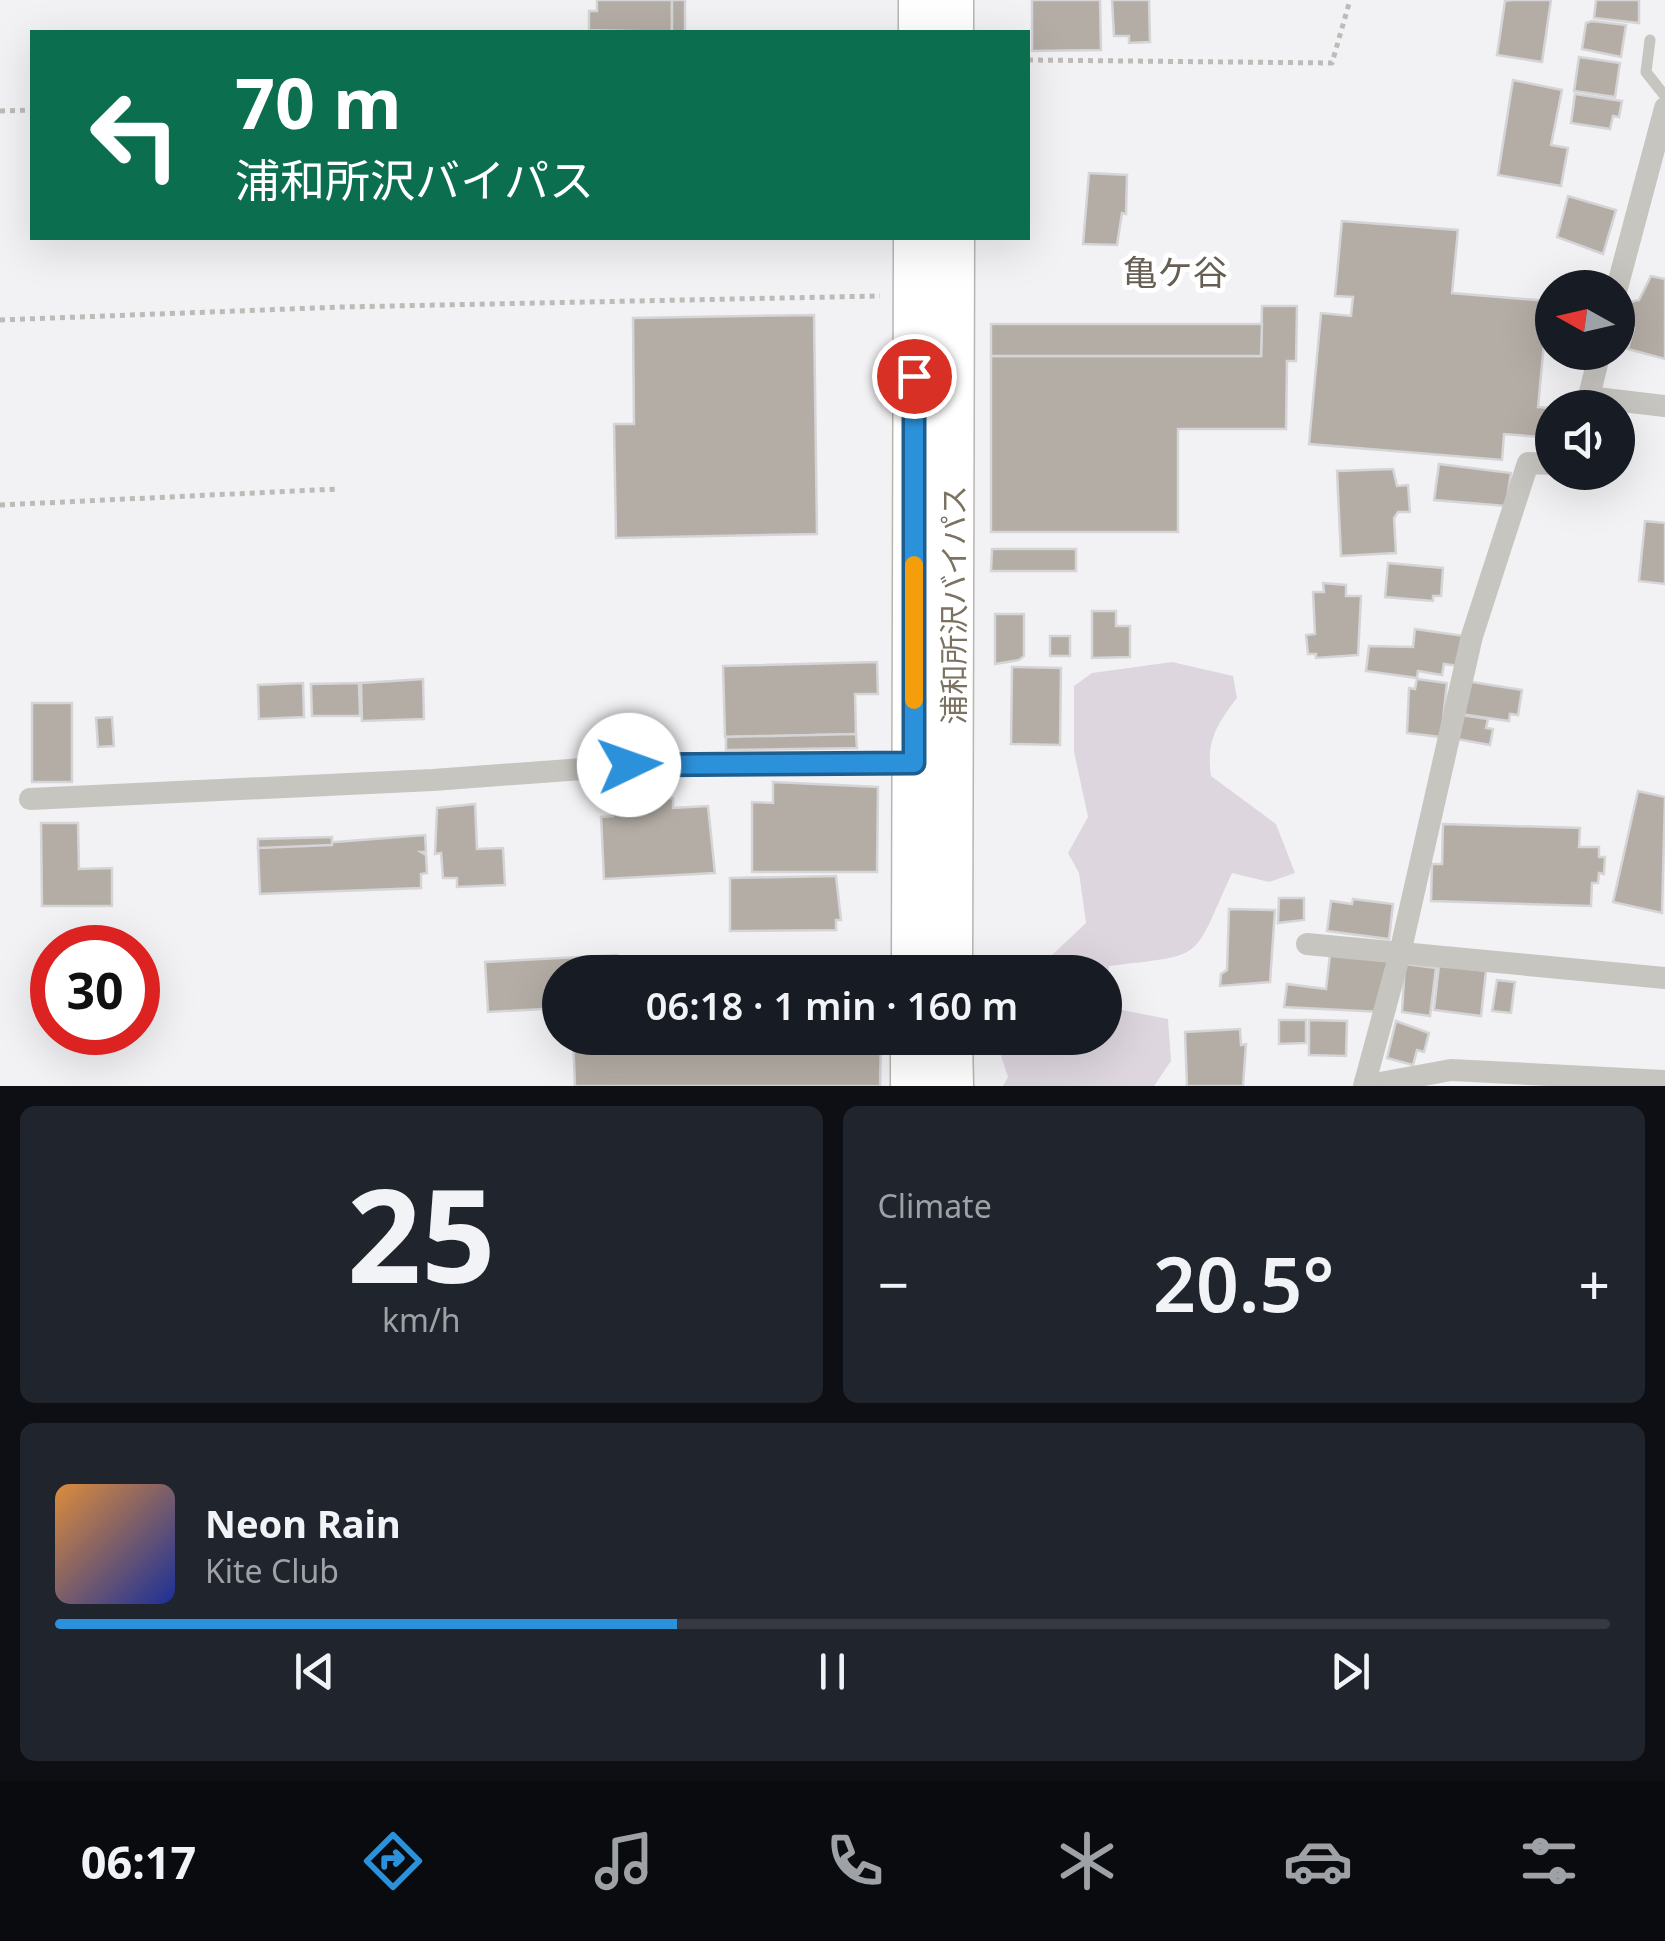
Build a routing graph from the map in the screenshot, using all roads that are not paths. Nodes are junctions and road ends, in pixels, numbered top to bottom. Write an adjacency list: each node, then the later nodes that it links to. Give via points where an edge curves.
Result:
1 (920, 0): 3 (highway)
2 (952, 0): 4 (highway)
3 (920, 30)
4 (952, 30)
5 (1650, 40): 6 (lane, via 1646,72)
6 (1665, 96)
7 (1665, 108): 10 (street)
8 (915, 240): 14 (highway, 浦和所沢バイパス)
9 (953, 240): 19 (highway, 浦和所沢バイパス)
10 (1623, 270)
11 (1635, 404): 12 (street)
12 (1665, 406)
13 (1535, 463): 17 (street, via 1528,463 1472,636)
14 (914, 763): 15 (street, via 664,763); 18 (highway, 浦和所沢バイパス)
15 (30, 798)
16 (1307, 944): 17 (street)
17 (1400, 953): 20 (street); 24 (street)
18 (913, 955)
19 (951, 955)
20 (1665, 978)
21 (912, 1055): 25 (highway)
22 (951, 1055): 26 (highway)
23 (1665, 1080): 24 (street, via 1451,1070)
24 (1364, 1084)
25 (912, 1086)
26 (952, 1086)

